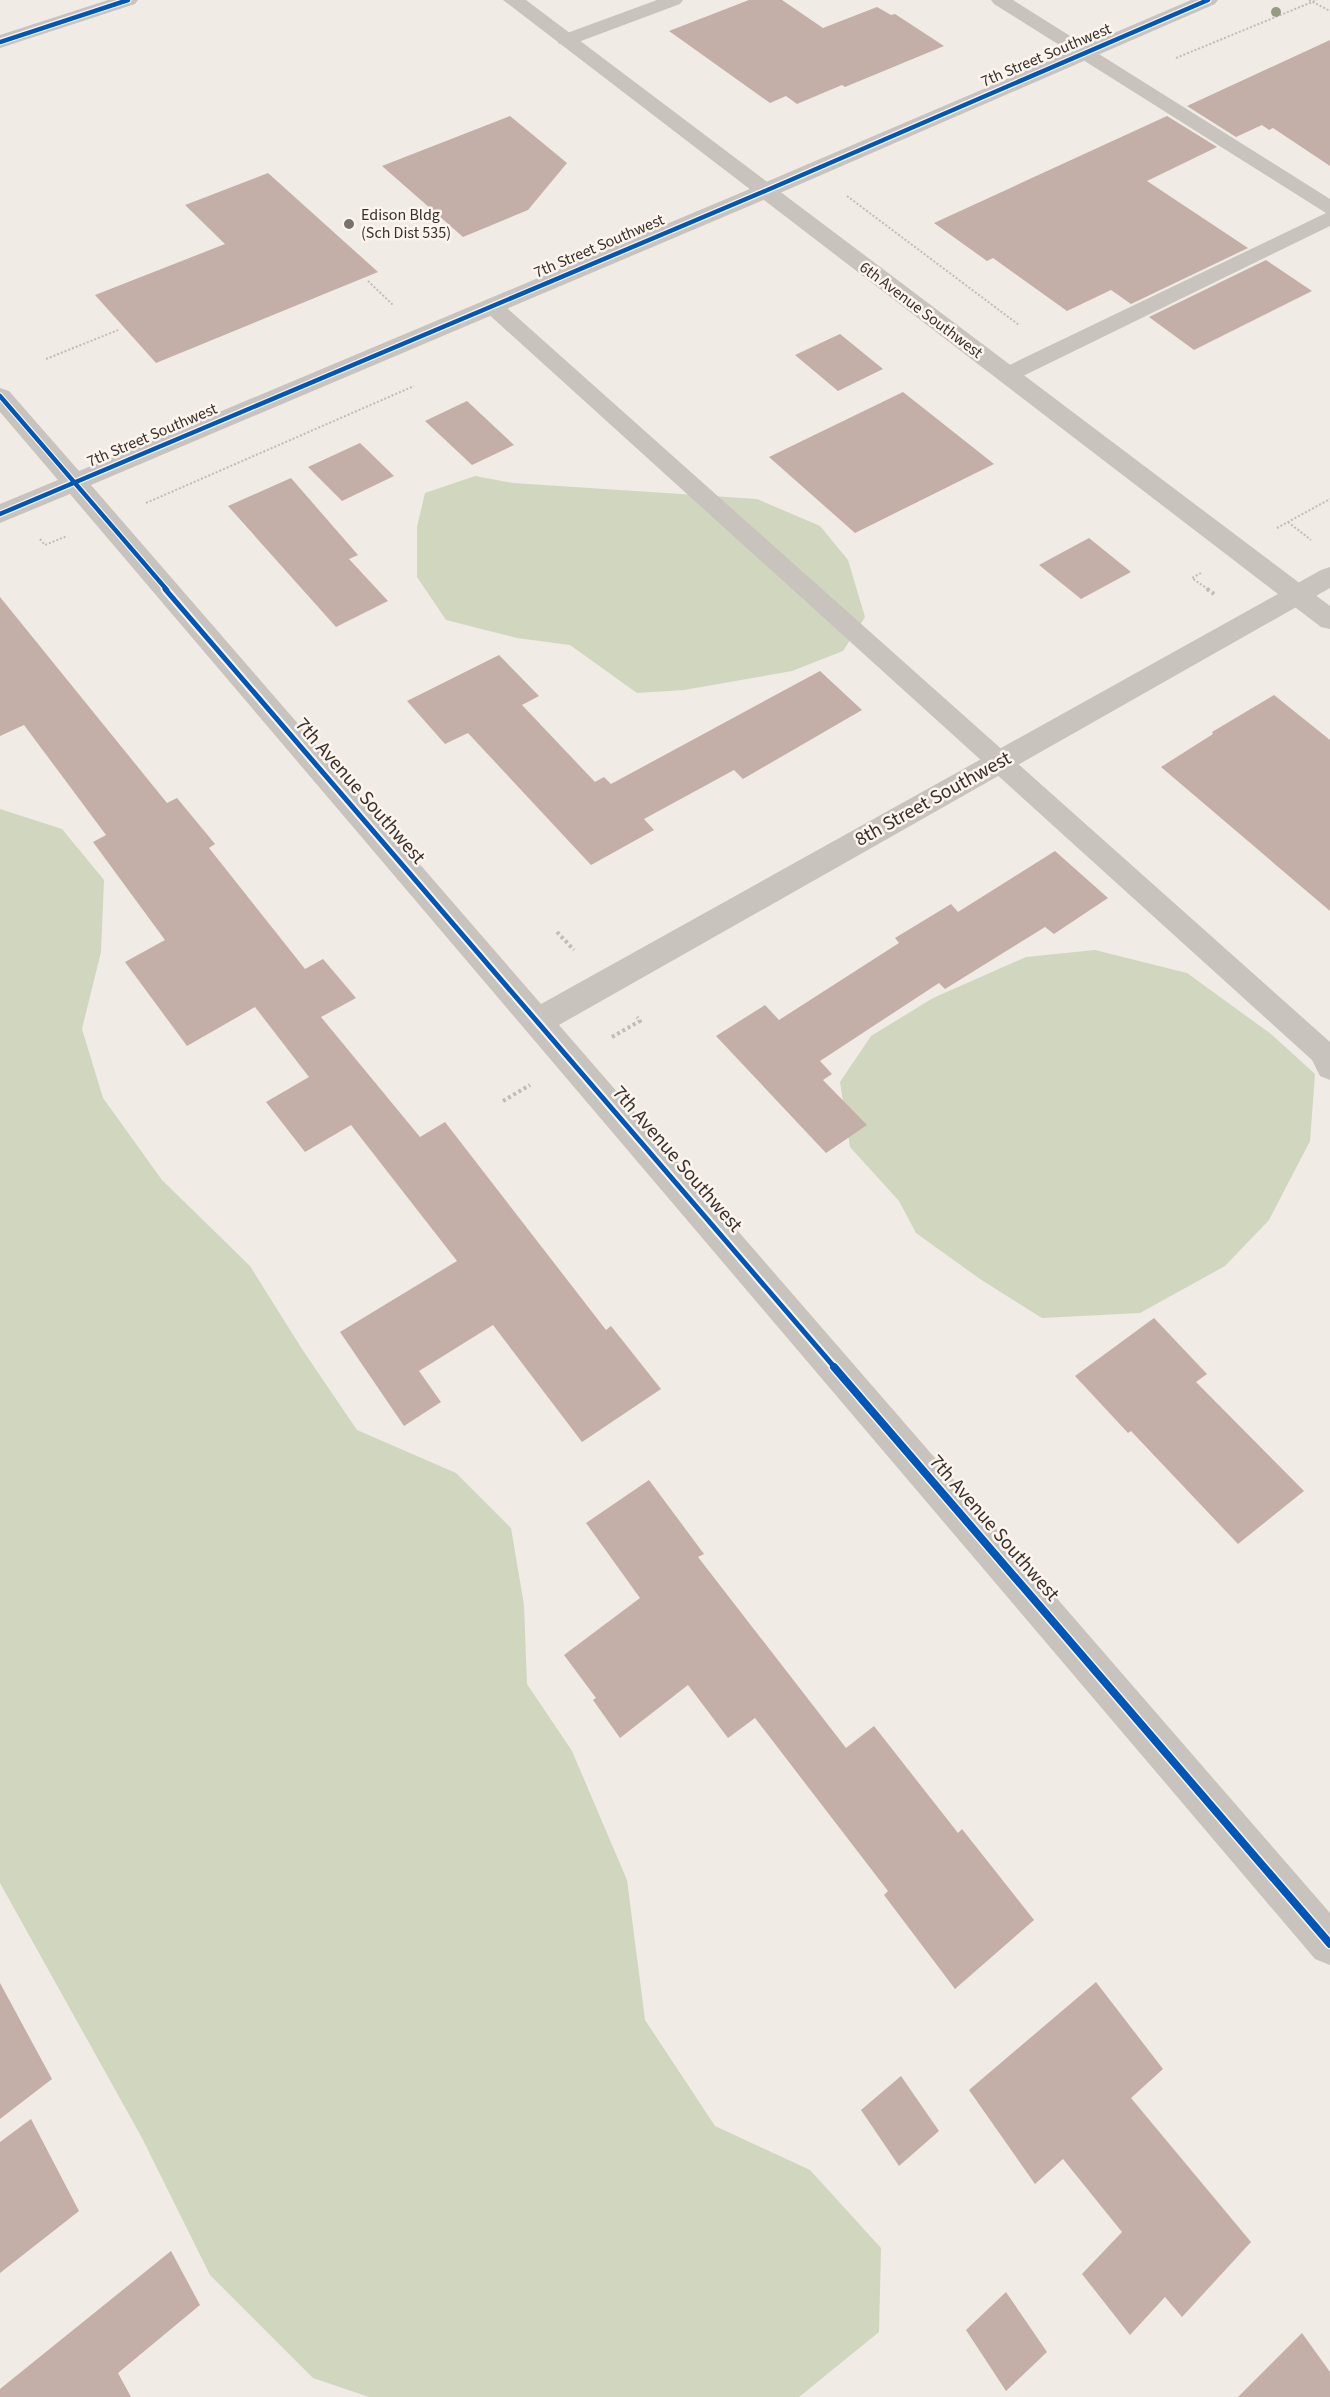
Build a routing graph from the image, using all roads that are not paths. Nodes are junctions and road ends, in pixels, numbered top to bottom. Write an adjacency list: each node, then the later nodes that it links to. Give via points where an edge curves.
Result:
1 (128, 0): 7 (street)
2 (513, 0): 6 (street, 6th Avenue Southwest)
3 (674, 0): 6 (lane)
4 (1000, 0): 8 (lane)
5 (1208, 0): 8 (street, 7th Street Southwest)
6 (566, 40): 9 (street, 6th Avenue Southwest)
7 (0, 42)
8 (1084, 54): 9 (street, 7th Street Southwest); 10 (lane)
9 (765, 191): 12 (street, 7th Street Southwest); 13 (street, 6th Avenue Southwest)
10 (1330, 208)
11 (1330, 218): 13 (lane)
12 (492, 306): 15 (street, 7th Street Southwest); 20 (lane)
13 (1007, 375): 18 (street, 6th Avenue Southwest)
14 (0, 396): 15 (street, 7th Avenue Southwest)
15 (74, 482): 16 (street, 7th Street Southwest); 21 (street, 7th Avenue Southwest)
16 (0, 514)
17 (1330, 576): 18 (street, 8th Street Southwest)
18 (1297, 595): 19 (street, 6th Avenue Southwest); 20 (street, 8th Street Southwest)
19 (1330, 620)
20 (1000, 762): 21 (street, 8th Street Southwest); 22 (lane, via 1322,1052)
21 (537, 1022): 23 (street, 7th Avenue Southwest)
22 (1330, 1068)
23 (1330, 1944)

